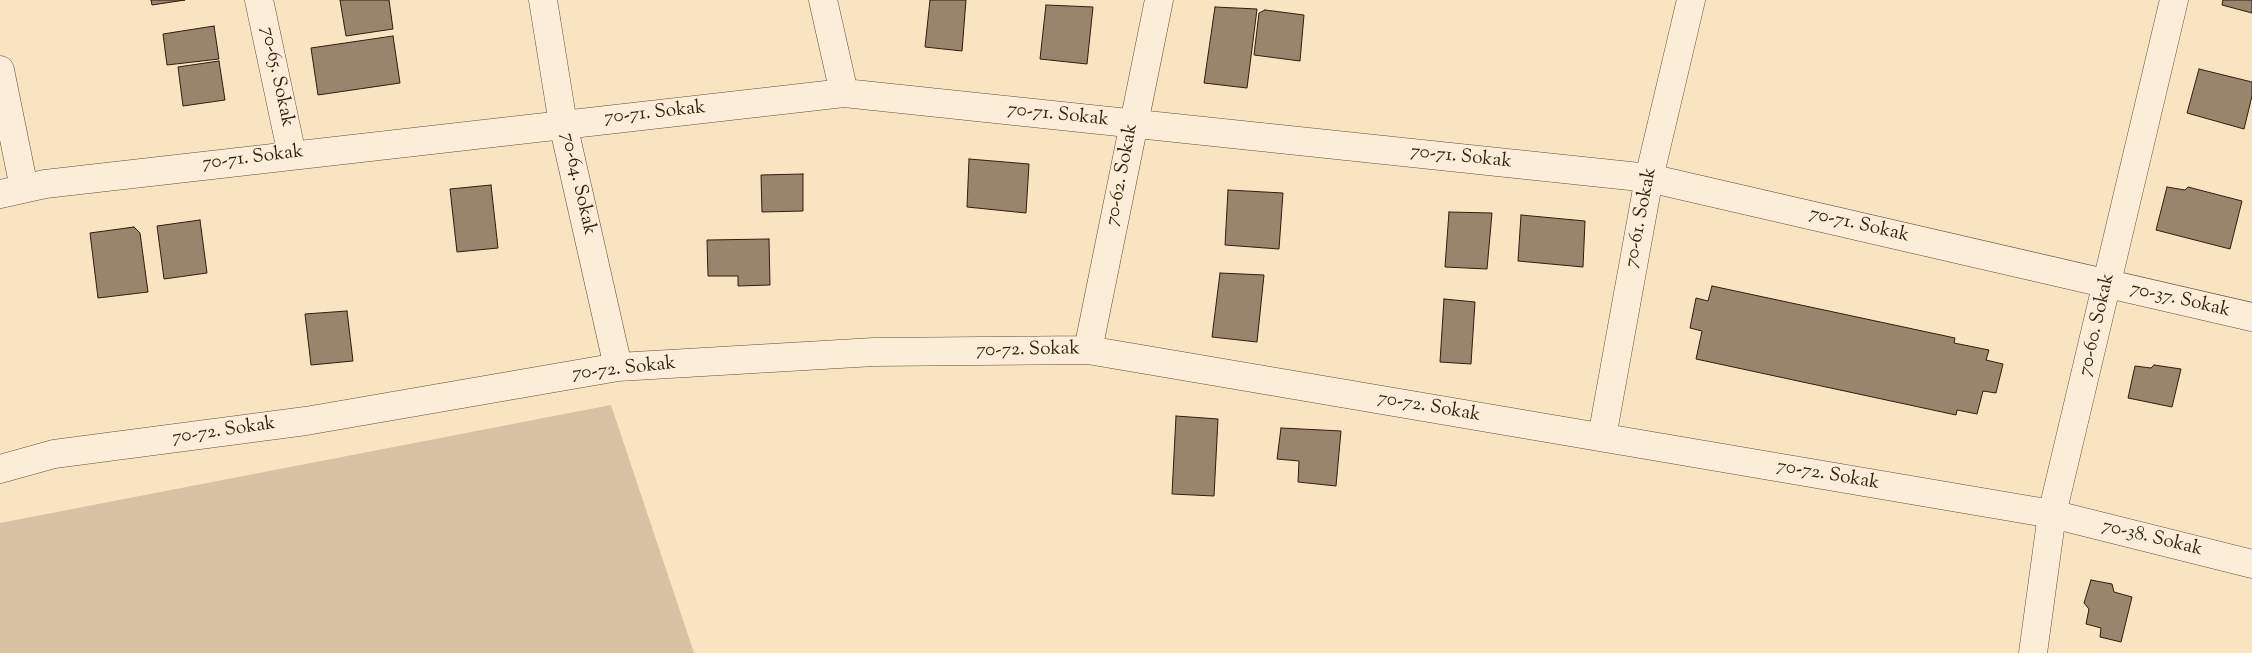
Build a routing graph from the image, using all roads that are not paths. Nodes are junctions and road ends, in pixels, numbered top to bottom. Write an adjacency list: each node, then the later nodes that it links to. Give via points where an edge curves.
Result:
1 (259, 0): 11 (street, 70-65. Sokak)
2 (543, 0): 9 (street, 70-64. Sokak)
3 (823, 0): 8 (street)
4 (1158, 0): 10 (street, 70-62. Sokak)
5 (1691, 0): 12 (street, 70-61. Sokak)
6 (2174, 0): 14 (street, 70-60. Sokak)
7 (0, 70): 13 (street)
8 (844, 93): 9 (street, 70-71. Sokak); 10 (street, 70-71. Sokak)
9 (563, 124): 11 (street, 70-71. Sokak); 17 (street, 70-64. Sokak)
10 (1134, 124): 12 (street, 70-71. Sokak); 16 (street, 70-62. Sokak)
11 (292, 155): 13 (street, 70-71. Sokak)
12 (1649, 178): 14 (street, 70-71. Sokak); 18 (street, 70-61. Sokak)
13 (12, 191)
14 (2108, 284): 15 (street, 70-37. Sokak); 20 (street, 70-60. Sokak)
15 (2252, 317)
16 (1088, 350): 17 (street, 70-72. Sokak, via 874,352); 18 (street, 70-72. Sokak)
17 (618, 367): 19 (street, 70-72. Sokak, via 306,421 54,454)
18 (1602, 437): 20 (street, 70-72. Sokak)
19 (0, 469)
20 (2052, 514): 21 (street, 70-38. Sokak); 22 (street, 70-60. Sokak)
21 (2252, 564)
22 (2033, 653)

